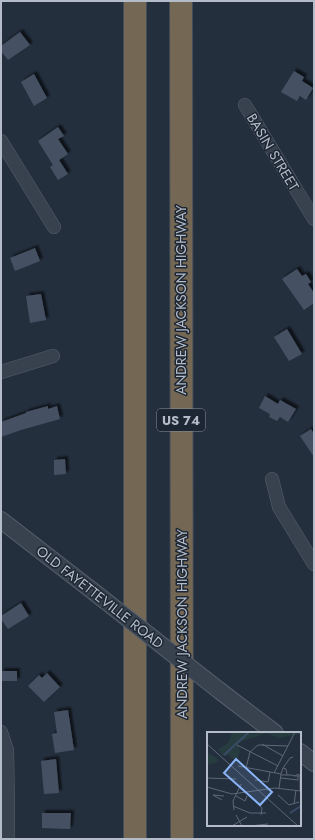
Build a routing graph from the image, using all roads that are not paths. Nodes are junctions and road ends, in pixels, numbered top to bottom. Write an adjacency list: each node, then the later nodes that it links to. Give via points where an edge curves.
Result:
1 (135, 1): 17 (highway)
2 (181, 1): 18 (highway, ANDREW JACKSON HIGHWAY / US 74)
3 (245, 105): 5 (street, BASIN STREET)
4 (1, 142): 6 (street)
5 (314, 219)
6 (54, 227)
7 (53, 356): 8 (street)
8 (1, 372)
9 (272, 479): 11 (street, via 279,508)
10 (1, 520): 13 (street, OLD FAYETTEVILLE ROAD, bridge)
11 (314, 564)
12 (1, 732): 16 (street, via 7,750)
13 (274, 732)
14 (301, 753): 15 (street)
15 (314, 763)
16 (8, 839)
17 (135, 839)
18 (182, 839)

